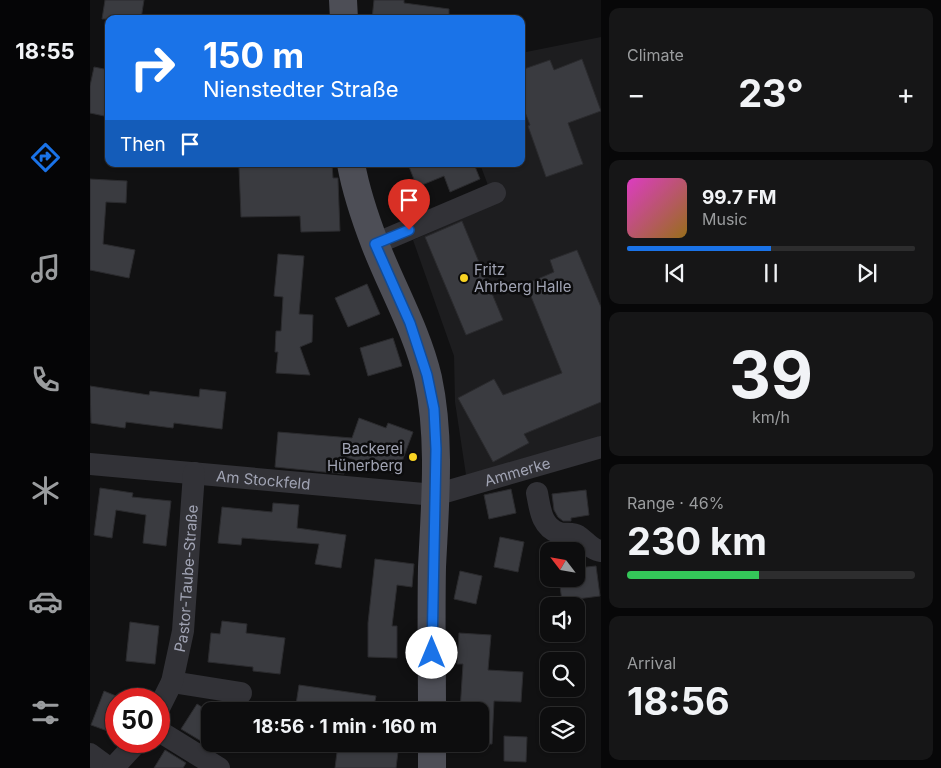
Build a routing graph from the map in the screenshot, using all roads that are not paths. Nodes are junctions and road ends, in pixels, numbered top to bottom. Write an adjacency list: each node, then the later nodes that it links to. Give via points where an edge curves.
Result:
1 (343, 0): 2 (main road)
2 (344, 15)
3 (352, 167): 5 (main road)
4 (495, 193): 5 (street)
5 (375, 244): 10 (main road, via 410,323 427,375 434,409)
6 (601, 447): 10 (street, Ammerke)
7 (90, 464): 8 (street, Am Stockfeld)
8 (194, 473): 10 (street, Am Stockfeld); 12 (street, Pastor-Taube-Straße, via 183,631)
9 (537, 493): 11 (street, via 543,520 550,527 581,537)
10 (435, 495): 15 (main road)
11 (601, 551)
12 (172, 682): 13 (street, Pastor-Taube-Straße); 14 (street)
13 (169, 688)
14 (241, 693)
15 (432, 702)
16 (170, 738): 22 (street)
17 (432, 752): 23 (main road)
18 (127, 753): 21 (street)
19 (90, 754): 20 (street)
20 (109, 768)
21 (113, 768)
22 (219, 768)
23 (432, 768)

